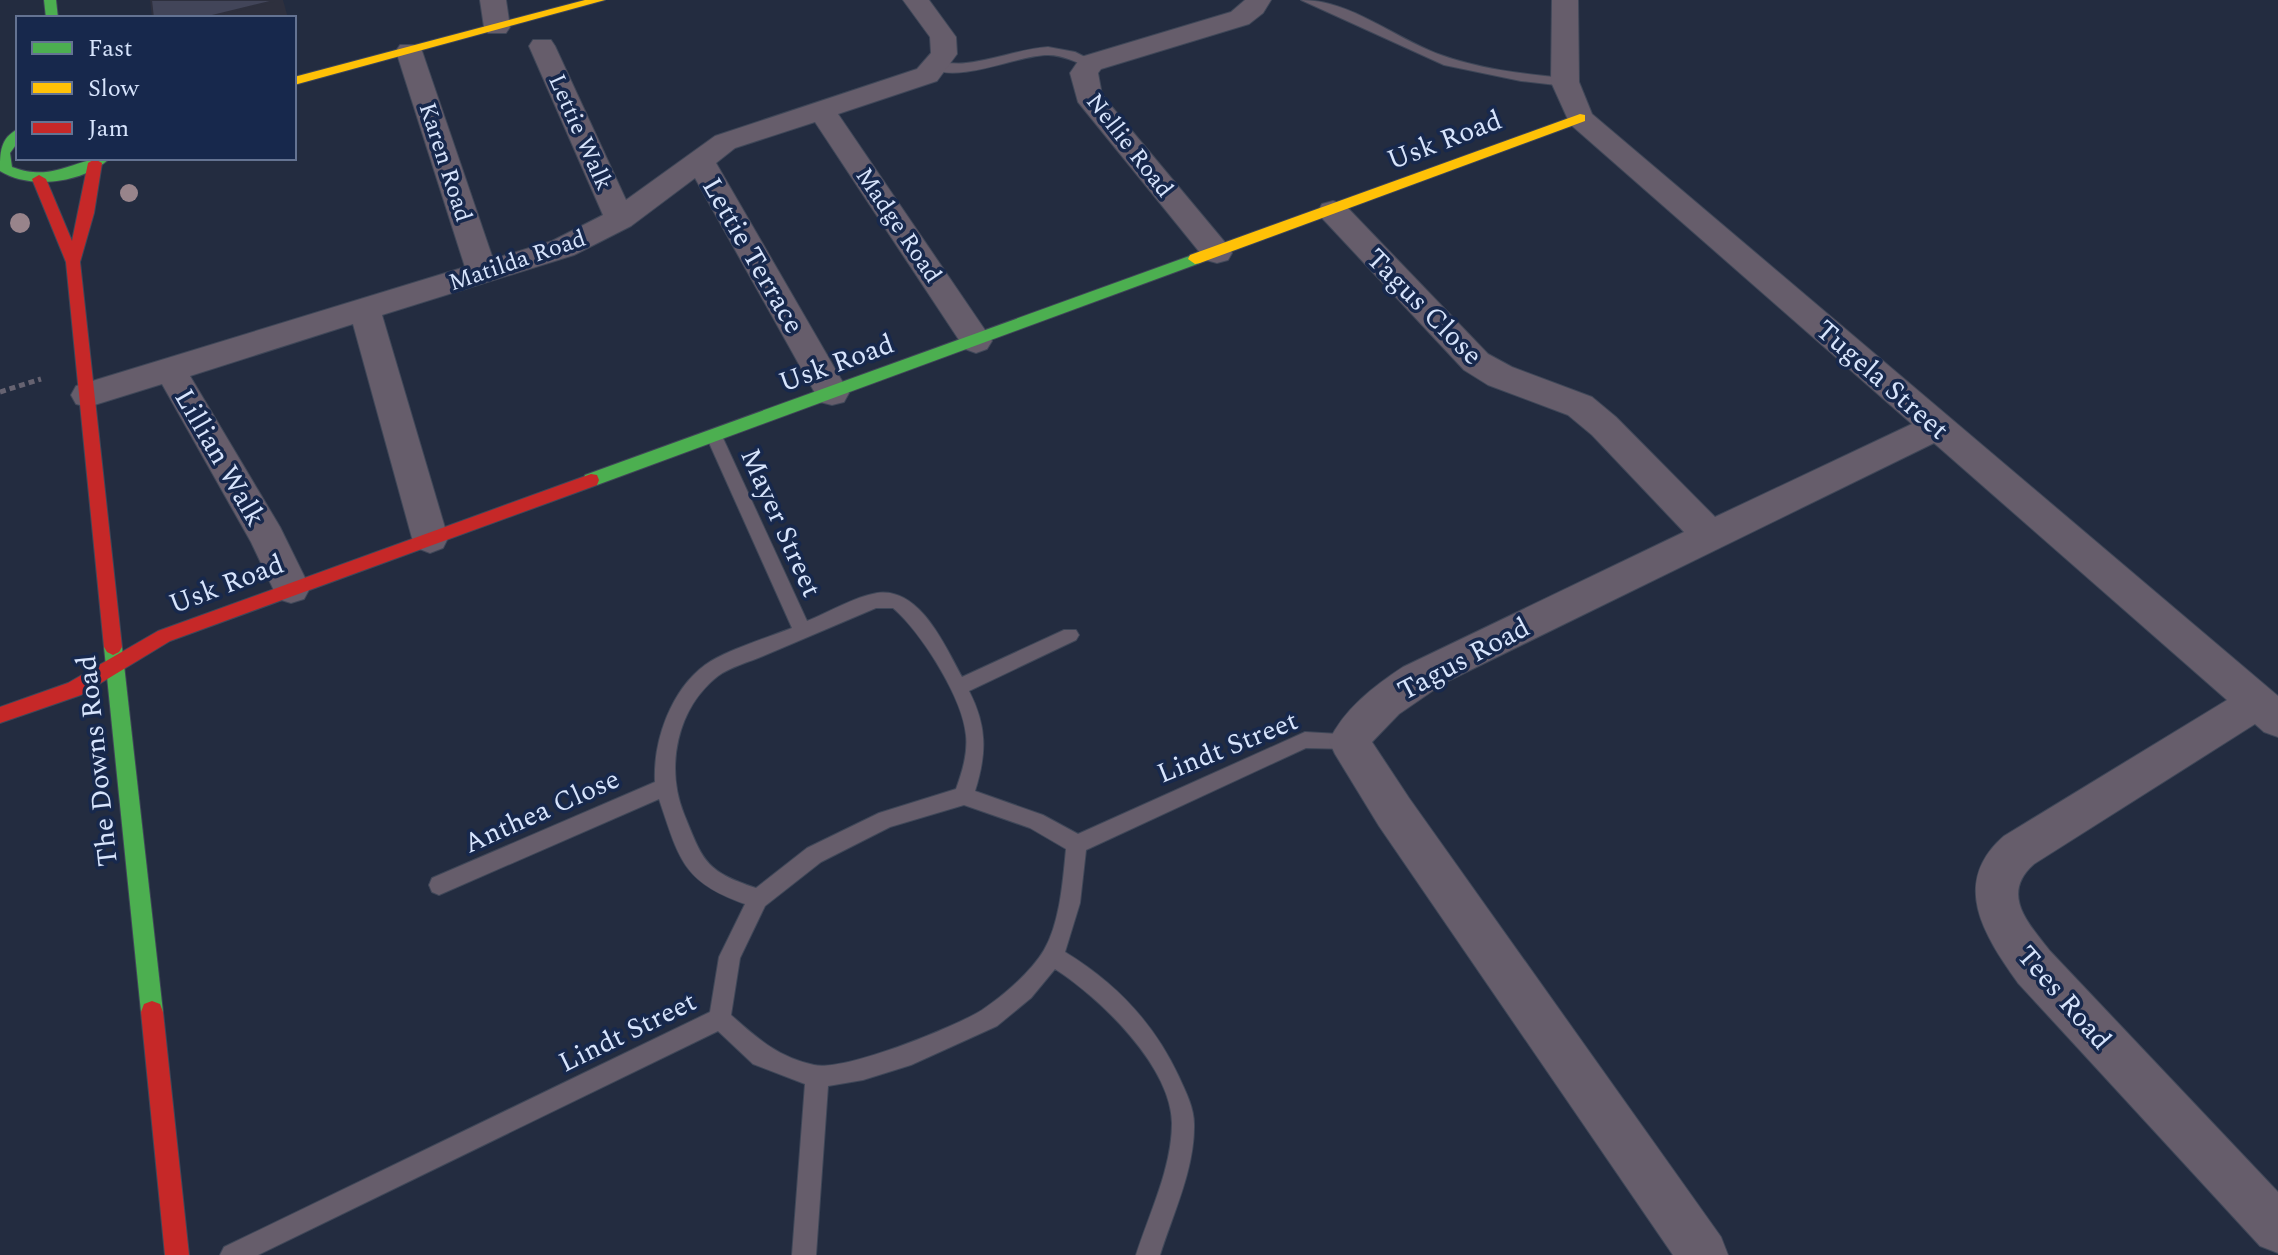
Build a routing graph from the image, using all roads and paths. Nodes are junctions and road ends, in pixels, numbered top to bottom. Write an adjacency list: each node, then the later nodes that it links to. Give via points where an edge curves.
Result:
1 (493, 0): 7 (street)
2 (599, 0): 7 (street)
3 (916, 0): 11 (street, via 943,37 944,54)
4 (1258, 0): 10 (street, Nellie Road, via 1240,18)
5 (1307, 0): 13 (lane, via 1448,62)
6 (1565, 0): 13 (street, Tugela Street)
7 (497, 27): 9 (street)
8 (542, 46): 22 (street, Lettie Walk)
9 (409, 51): 12 (street); 25 (street, Karen Road)
10 (1091, 63): 11 (lane, via 1044,50 964,69); 23 (street, Nellie Road, via 1084,73 1088,96)
11 (936, 67): 14 (street, Matilda Road, via 913,82)
12 (296, 80)
13 (1565, 82): 15 (street, Tugela Street)
14 (821, 110): 17 (street, Matilda Road, via 725,142); 27 (street, Madge Road)
15 (1580, 118): 21 (street, Usk Road); 33 (street, Tugela Street)
16 (9, 141): 19 (street, via 2,162)
17 (699, 159): 22 (street, Matilda Road); 31 (street, Lettie Terrace)
18 (99, 161): 20 (street); 24 (street, The Downs Road)
19 (8, 176): 20 (street)
20 (39, 179): 24 (street, The Downs Road)
21 (1333, 211): 23 (street, Usk Road); 35 (street, Tagus Close, via 1476,362 1580,406)
22 (620, 219): 25 (street, Matilda Road, via 563,248)
23 (1217, 253): 27 (street, Usk Road)
24 (73, 262): 32 (street, The Downs Road)
25 (483, 274): 26 (street, Matilda Road)
26 (365, 310): 28 (street, Matilda Road); 36 (street)
27 (976, 341): 31 (street, Usk Road)
28 (170, 370): 32 (street, Matilda Road); 37 (street, Lillian Walk)
29 (55, 375): 30 (path)
30 (0, 392)
31 (832, 393): 34 (street, Usk Road)
32 (88, 395): 40 (street, The Downs Road)
33 (1938, 426): 35 (street, Tagus Road); 42 (street, Tugela Street)
34 (714, 436): 36 (street, Usk Road); 38 (lane, Mayer Street)
35 (1710, 536): 44 (street, Tagus Road, via 1430,671 1371,712)
36 (430, 538): 37 (street, Usk Road)
37 (291, 588): 40 (street, Usk Road, via 164,636)
38 (802, 630): 41 (lane, via 874,601 898,603 912,614); 45 (lane, via 713,669 699,682 669,735 663,758)
39 (1070, 635): 41 (lane)
40 (115, 666): 43 (street, Usk Road, via 74,689); 54 (street, The Downs Road)
41 (958, 687): 46 (lane, via 975,726 976,748)
42 (2268, 711): 53 (street, Tees Road, via 2019,850 1999,872 1997,901 2012,937 2034,967)
43 (0, 715)
44 (1349, 741): 47 (lane, Lindt Street, via 1305,740); 58 (street)
45 (665, 787): 48 (lane, Anthea Close); 49 (lane, via 687,850 700,870 718,885)
46 (964, 796): 47 (lane, via 1036,821); 49 (lane, via 874,825 814,855)
47 (1077, 844): 50 (lane, via 1070,903)
48 (439, 885)
49 (758, 899): 51 (lane, via 730,957)
50 (1053, 956): 52 (lane, via 989,1018 911,1054); 57 (lane, via 1107,993 1133,1019 1161,1060 1180,1104 1180,1144)
51 (720, 1019): 52 (lane, Lindt Street, via 761,1056); 55 (lane, Lindt Street)
52 (817, 1077): 56 (lane)
53 (2278, 1228)
54 (177, 1255)
55 (232, 1255)
56 (804, 1255)
57 (1148, 1255)
58 (1703, 1255)

